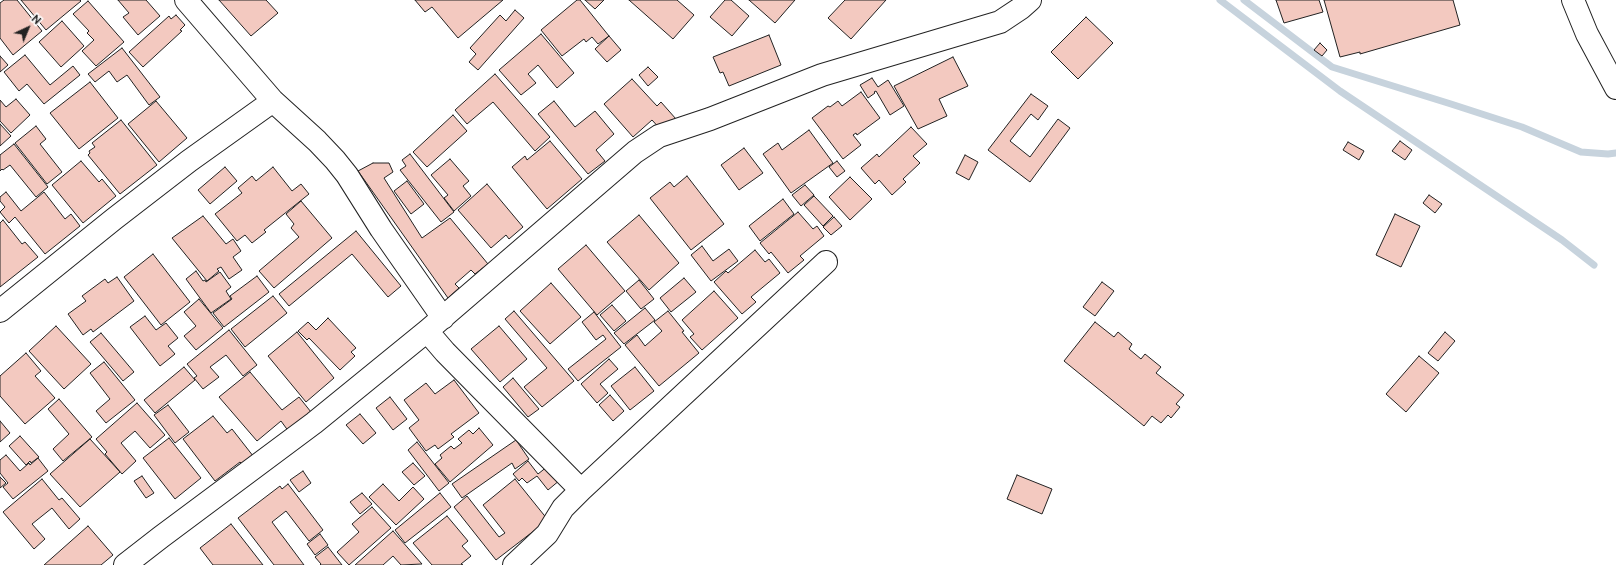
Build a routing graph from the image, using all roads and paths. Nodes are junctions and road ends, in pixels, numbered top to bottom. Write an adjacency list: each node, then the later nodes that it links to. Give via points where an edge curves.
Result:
1 (186, 0): 5 (street)
2 (1030, 0): 8 (street, via 1000,22 822,76 659,136 635,152)
3 (1573, 0): 4 (street, via 1587,34)
4 (1616, 88)
5 (272, 101): 7 (street, via 120,214); 8 (street, via 317,141 347,175)
6 (826, 262): 9 (street)
7 (0, 311)
8 (435, 324): 9 (street, via 450,356); 10 (street, via 314,423)
9 (581, 490): 11 (street, via 563,508 547,534)
10 (125, 565)
11 (514, 565)

